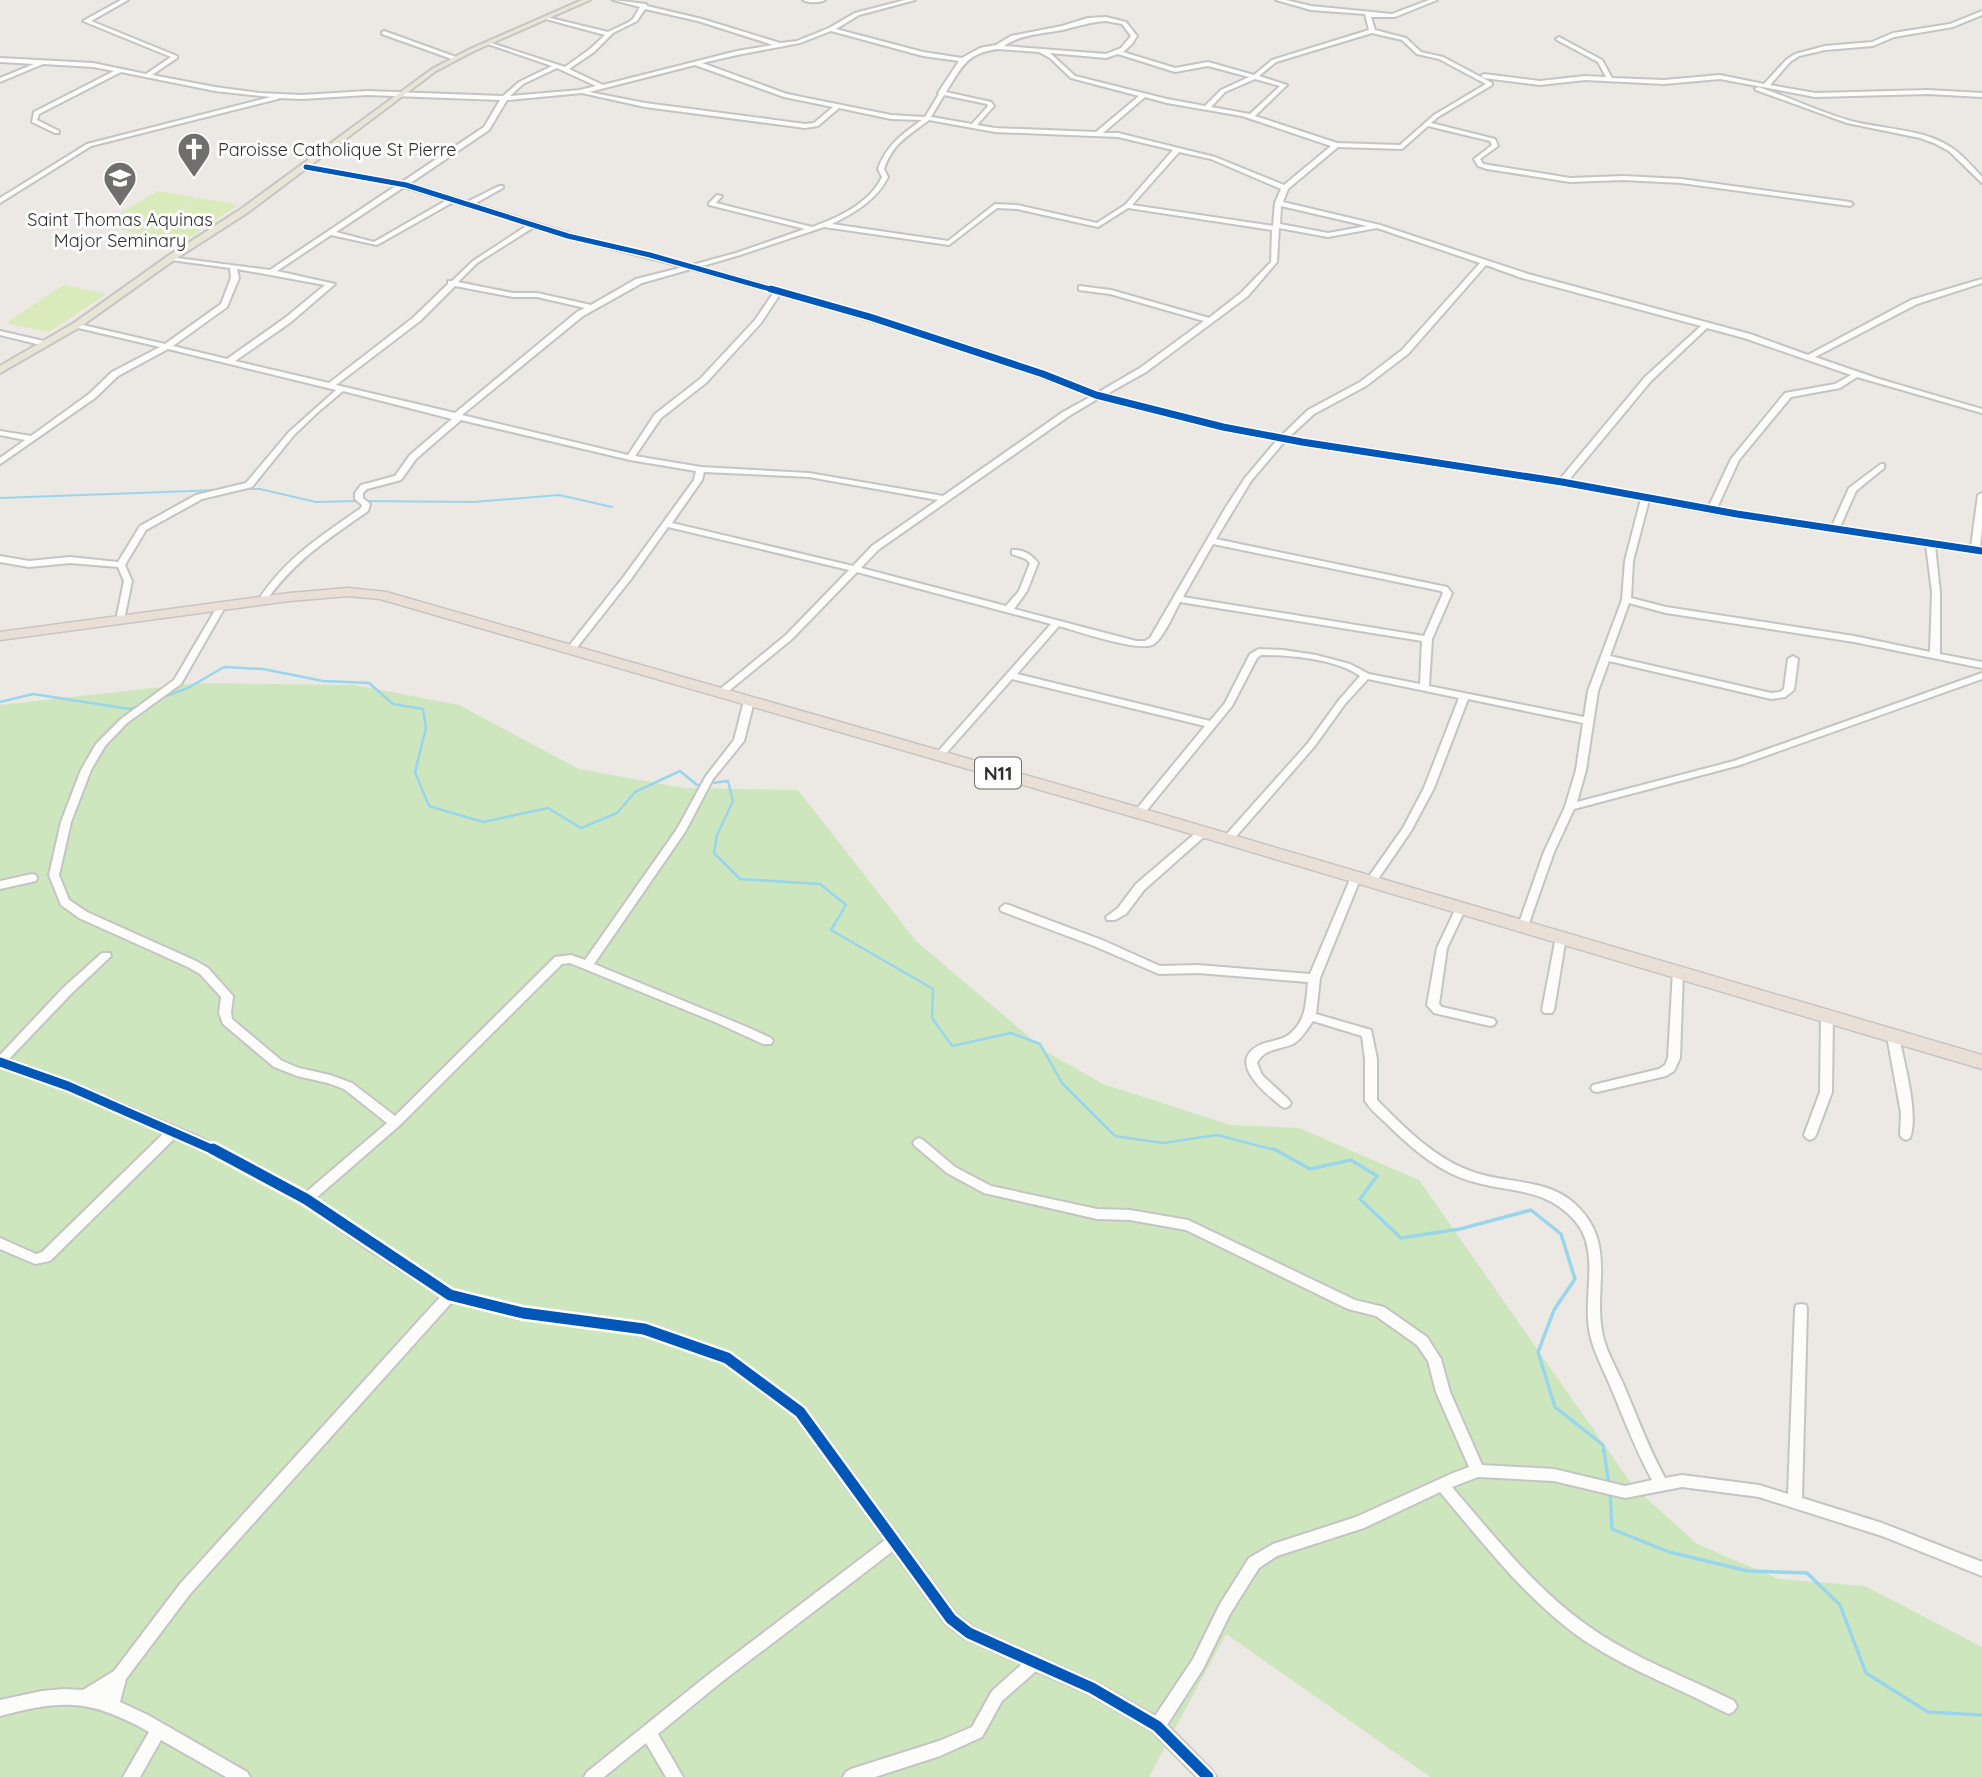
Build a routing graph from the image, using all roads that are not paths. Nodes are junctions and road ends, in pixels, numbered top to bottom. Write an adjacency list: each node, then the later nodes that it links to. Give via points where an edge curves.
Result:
1 (125, 0): 37 (street, via 86,21 175,57)
2 (587, 0): 17 (main road)
3 (616, 0): 11 (street)
4 (806, 0): 5 (street)
5 (822, 0)
6 (873, 0): 14 (street)
7 (912, 0): 14 (street)
8 (1279, 0): 12 (street)
9 (1307, 0): 12 (street)
10 (1434, 0): 16 (street, via 1393,16)
11 (631, 1): 13 (street)
12 (1292, 4): 16 (street)
13 (644, 5): 21 (street, via 637,21); 24 (street)
14 (885, 5): 18 (street, via 849,17)
15 (1982, 13): 42 (street, via 1951,26 1893,35 1873,44 1804,53 1788,61)
16 (1369, 15): 19 (street)
17 (548, 18): 21 (street); 23 (main road)
18 (831, 29): 24 (street); 30 (street)
19 (1372, 31): 36 (street, via 1405,39 1419,53); 38 (street, via 1274,61)
20 (384, 33): 28 (street)
21 (608, 34): 34 (street, via 596,50)
22 (1559, 39): 39 (street, via 1600,61)
23 (490, 43): 28 (main road); 33 (street)
24 (780, 46): 32 (street)
25 (998, 47): 26 (street); 27 (street, via 1013,37 1096,18 1124,23 1131,31 1132,42); 30 (street, via 982,49)
26 (1041, 51): 27 (street, via 1100,56); 46 (street, via 1057,59 1073,77)
27 (1118, 52): 38 (street, via 1175,70 1208,64)
28 (454, 58): 49 (main road)
29 (0, 60): 31 (street)
30 (963, 60): 45 (street)
31 (43, 62): 35 (street); 40 (street)
32 (695, 64): 43 (street); 51 (street, via 752,86)
33 (557, 66): 34 (street); 50 (street)
34 (566, 69): 43 (street)
35 (121, 70): 37 (street); 57 (street, via 36,113 34,121)
36 (1470, 73): 39 (street, via 1527,82); 55 (street, via 1489,84)
37 (148, 75): 48 (street)
38 (1255, 78): 52 (street, via 1223,91); 53 (street, via 1284,87)
39 (1610, 79): 41 (street, via 1664,82 1720,76)
40 (0, 80)
41 (1739, 81): 42 (street); 62 (street, via 1850,122 1936,140 1950,147)
42 (1766, 85): 47 (street, via 1815,95)
43 (601, 86): 44 (street)
44 (580, 92): 50 (street); 51 (street, via 805,126 816,125)
45 (942, 93): 54 (street); 56 (street, via 989,103)
46 (1143, 95): 52 (street); 58 (street)
47 (1982, 95)
48 (282, 96): 49 (street); 68 (street, via 89,145)
49 (398, 96): 50 (street); 61 (main road)
50 (504, 98): 63 (street, via 493,124)
51 (837, 107): 54 (street)
52 (1208, 107): 53 (street)
53 (1251, 117): 59 (street)
54 (926, 120): 56 (street); 74 (street, via 886,155 881,187 847,214)
55 (1426, 124): 59 (street, via 1402,147); 71 (street, via 1493,140 1495,146 1477,159 1487,167 1570,180 1681,181)
56 (973, 126): 58 (street)
57 (57, 132)
58 (1100, 133): 60 (street)
59 (1336, 145): 65 (street)
60 (1177, 150): 65 (street, via 1213,158); 72 (street)
61 (306, 167): 63 (street); 79 (main road)
62 (1982, 181)
63 (406, 185): 67 (street); 78 (street)
64 (501, 187): 70 (street)
65 (1285, 188): 69 (street)
66 (719, 196): 77 (street, via 711,204)
67 (453, 199): 70 (street); 78 (street, via 375,244)
68 (0, 201)
69 (1278, 202): 75 (street); 76 (street)
70 (468, 204): 73 (street)
71 (1850, 204)
72 (1127, 206): 74 (street, via 1098,225 995,206 949,243); 76 (street)
73 (533, 225): 82 (street); 85 (street)
74 (824, 225): 77 (street)
75 (1378, 226): 76 (street, via 1328,234); 80 (street)
76 (1275, 227): 89 (street, via 1277,250 1265,275)
77 (813, 229): 82 (street)
78 (331, 233): 83 (street)
79 (171, 258): 81 (street); 90 (main road)
80 (1484, 263): 91 (street); 106 (street, via 1405,352 1363,384 1323,403)
81 (233, 267): 83 (street); 94 (street, via 235,278 225,305)
82 (695, 267): 87 (street); 88 (street, via 639,281)
83 (271, 272): 96 (street, via 331,284)
84 (1982, 281): 95 (street, via 1914,302)
85 (451, 283): 88 (street); 99 (street, via 417,319)
86 (1082, 288): 89 (street)
87 (778, 291): 101 (street, via 916,332); 107 (street, via 768,309 703,381 658,416)
88 (590, 307): 103 (street)
89 (1209, 320): 101 (street, via 1143,370)
90 (77, 325): 93 (main road); 94 (street)
91 (1706, 325): 95 (street); 111 (street, via 1648,379)
92 (0, 333): 93 (street)
93 (45, 344): 97 (main road)
94 (166, 346): 96 (street); 105 (street, via 115,374)
95 (1809, 357): 98 (street)
96 (229, 361): 99 (street)
97 (0, 370)
98 (1857, 374): 102 (street); 115 (street, via 1837,386 1788,395 1735,459)
99 (330, 386): 100 (street)
100 (341, 389): 103 (street); 123 (street, via 306,416 250,484 199,497 143,528)
101 (1096, 396): 106 (street); 114 (street)
102 (1982, 411)
103 (457, 417): 107 (street); 127 (street, via 413,457 398,478 364,487 359,499 365,509 279,573)
104 (0, 433): 105 (street)
105 (32, 439): 108 (street)
106 (1282, 439): 111 (street); 118 (street, via 1248,480)
107 (630, 458): 110 (street)
108 (0, 462)
109 (1881, 466): 117 (street, via 1853,491)
110 (701, 469): 114 (street, via 809,475); 116 (street)
111 (1562, 482): 113 (street)
112 (1982, 495): 120 (street)
113 (1645, 498): 115 (street); 126 (street, via 1629,561)
114 (945, 499): 124 (street, via 875,548)
115 (1712, 510): 117 (street)
116 (667, 524): 124 (street); 134 (street)
117 (1835, 528): 119 (street)
118 (1211, 541): 125 (street); 133 (street, via 1444,589 1448,593)
119 (1930, 542): 120 (street); 135 (street, via 1937,592)
120 (1979, 550)
121 (1015, 552): 129 (street, via 1034,563 1023,591)
122 (0, 559): 123 (street, via 29,564 70,560)
123 (121, 565): 130 (street, via 128,581)
124 (855, 569): 129 (street); 143 (street, via 789,638)
125 (1178, 599): 131 (street, via 1147,644); 133 (street)
126 (1626, 600): 135 (street); 136 (street)
127 (261, 602): 128 (highway, N11); 134 (highway, N11, via 331,593 373,594)
128 (221, 607): 130 (highway, N11); 175 (street, via 178,682 101,744 66,822 54,875 57,886 65,902 83,915 204,971 227,996 227,1021 278,1064 348,1086)
129 (1008, 610): 131 (street)
130 (120, 621): 132 (highway, N11)
131 (1057, 624): 139 (street)
132 (0, 636)
133 (1427, 639): 142 (street)
134 (572, 648): 143 (highway, N11)
135 (1935, 655): 138 (street)
136 (1604, 657): 137 (street, via 1771,696 1789,690); 146 (street)
137 (1793, 659)
138 (1982, 665)
139 (1012, 676): 147 (street); 148 (street)
140 (1366, 676): 142 (street); 147 (street, via 1353,667 1259,652); 152 (street)
141 (1982, 676): 149 (street, via 1737,763)
142 (1424, 688): 144 (street)
143 (722, 692): 145 (highway, N11)
144 (1464, 697): 146 (street); 154 (street, via 1429,788 1407,829)
145 (750, 701): 148 (highway, N11); 162 (street, via 739,741 709,778 681,830)
146 (1589, 721): 149 (street)
147 (1212, 725): 150 (street)
148 (939, 756): 150 (highway, N11)
149 (1570, 807): 159 (street)
150 (1139, 813): 151 (highway, N11)
151 (1202, 833): 152 (highway, N11); 158 (street)
152 (1228, 839): 154 (highway, N11)
153 (32, 878): 155 (street)
154 (1363, 879): 157 (highway, N11); 164 (street)
155 (0, 886)
156 (1004, 908): 164 (street, via 1159,970)
157 (1461, 908): 159 (highway, N11); 168 (street, via 1442,947 1433,1005)
158 (1111, 917)
159 (1523, 926): 160 (highway, N11)
160 (1561, 937): 163 (highway, N11); 165 (street)
161 (106, 956): 171 (street)
162 (587, 966): 170 (street); 175 (street, via 565,958 554,964)
163 (1678, 971): 167 (highway, N11); 173 (street, via 1670,1068)
164 (1314, 978): 166 (street)
165 (1548, 1010)
166 (1310, 1016): 174 (street, via 1293,1038 1263,1048 1252,1063 1258,1080); 186 (street, via 1367,1033 1371,1101 1415,1145 1473,1177 1547,1194 1568,1205 1581,1220 1590,1232 1597,1260 1592,1315 1598,1341 1626,1416)
167 (1827, 1017): 169 (highway, N11); 177 (street, via 1826,1092)
168 (1490, 1022)
169 (1893, 1036): 172 (highway, N11); 178 (street, via 1907,1113)
170 (767, 1041)
171 (0, 1062): 176 (street)
172 (1982, 1062)
173 (1597, 1088)
174 (1285, 1103)
175 (395, 1123): 180 (street)
176 (173, 1132): 180 (street); 181 (street, via 46,1257 36,1259)
177 (1810, 1135)
178 (1906, 1135)
179 (919, 1143): 184 (street, via 951,1170 988,1190 1097,1214 1188,1225 1353,1305 1379,1311 1422,1341 1434,1359 1443,1392)
180 (306, 1199): 182 (street)
181 (0, 1243)
182 (450, 1295): 188 (street, via 523,1313 645,1329 727,1358 800,1412); 191 (street, via 185,1589)
183 (1801, 1309): 187 (street)
184 (1478, 1471): 185 (street); 186 (street, via 1554,1475 1625,1492)
185 (1442, 1485): 194 (street, via 1568,1620 1631,1659); 196 (street, via 1359,1523 1273,1550 1254,1563 1198,1664)
186 (1662, 1485): 187 (street, via 1682,1481 1725,1485)
187 (1795, 1501): 189 (street)
188 (892, 1543): 190 (street, via 951,1619 969,1633); 198 (street)
189 (1982, 1569)
190 (1035, 1662): 196 (street); 203 (street, via 997,1696 977,1732)
191 (119, 1676): 192 (street); 193 (street)
192 (85, 1698): 193 (street); 195 (street)
193 (112, 1706): 197 (street)
194 (1729, 1706)
195 (0, 1708)
196 (1157, 1726): 204 (street)
197 (158, 1731): 199 (street); 200 (street)
198 (648, 1731): 201 (street); 202 (street)
199 (131, 1777)
200 (242, 1777)
201 (592, 1777)
202 (675, 1777)
203 (851, 1777)
204 (1208, 1777)

